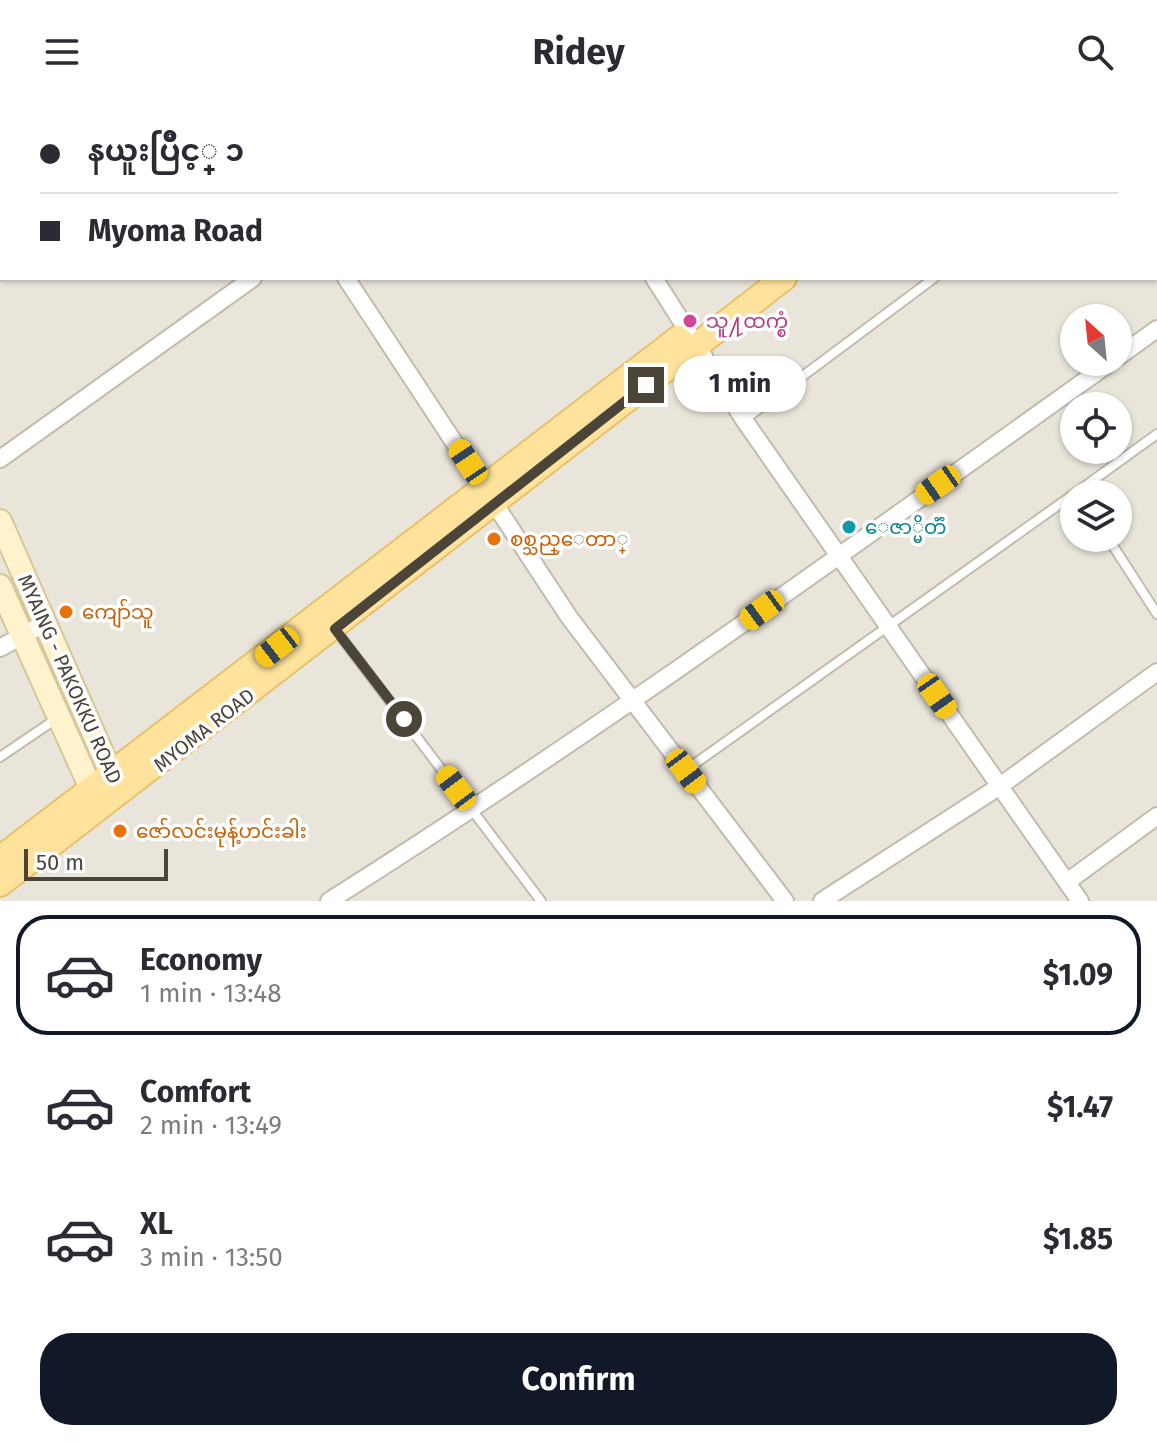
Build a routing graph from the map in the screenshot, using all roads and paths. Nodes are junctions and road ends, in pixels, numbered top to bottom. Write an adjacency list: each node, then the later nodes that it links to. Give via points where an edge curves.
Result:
1 (250, 280): 13 (street)
2 (347, 280): 15 (street)
3 (655, 280): 8 (street)
4 (755, 280): 8 (main road)
5 (781, 280): 8 (main road)
6 (931, 280): 11 (lane)
7 (1157, 329): 9 (street)
8 (692, 338): 11 (street); 15 (main road)
9 (1132, 347)
10 (1091, 376): 19 (street)
11 (744, 420): 19 (street)
12 (1157, 434): 14 (lane)
13 (0, 459)
14 (1095, 480)
15 (489, 494): 24 (main road, MYOMA ROAD); 28 (street, via 569,617); 32 (main road)
16 (1060, 505): 23 (lane)
17 (0, 521): 22 (main road, MYAING - PAKOKKU ROAD)
18 (1117, 552): 21 (lane)
19 (839, 555): 23 (street); 28 (street)
20 (0, 586): 25 (main road, MYAING - PAKOKKU ROAD)
21 (1157, 614)
22 (45, 623): 25 (street); 32 (main road, MYAING - PAKOKKU ROAD)
23 (889, 628): 31 (lane); 33 (street)
24 (335, 629): 32 (main road, MYOMA ROAD); 35 (lane)
25 (22, 636): 26 (street); 29 (main road, MYAING - PAKOKKU ROAD)
26 (0, 648)
27 (1157, 672): 33 (street)
28 (634, 702): 31 (street); 35 (street)
29 (57, 718): 30 (lane); 34 (main road, MYAING - PAKOKKU ROAD)
30 (0, 757)
31 (686, 771): 42 (street)
32 (116, 784): 34 (main road)
33 (1000, 786): 38 (street); 43 (street)
34 (95, 799): 37 (main road); 39 (main road)
35 (474, 810): 40 (street); 41 (lane)
36 (1157, 816): 38 (street)
37 (0, 859)
38 (1067, 882): 44 (street)
39 (0, 884)
40 (329, 901)
41 (541, 901)
42 (785, 901)
43 (822, 901)
44 (1080, 901)

